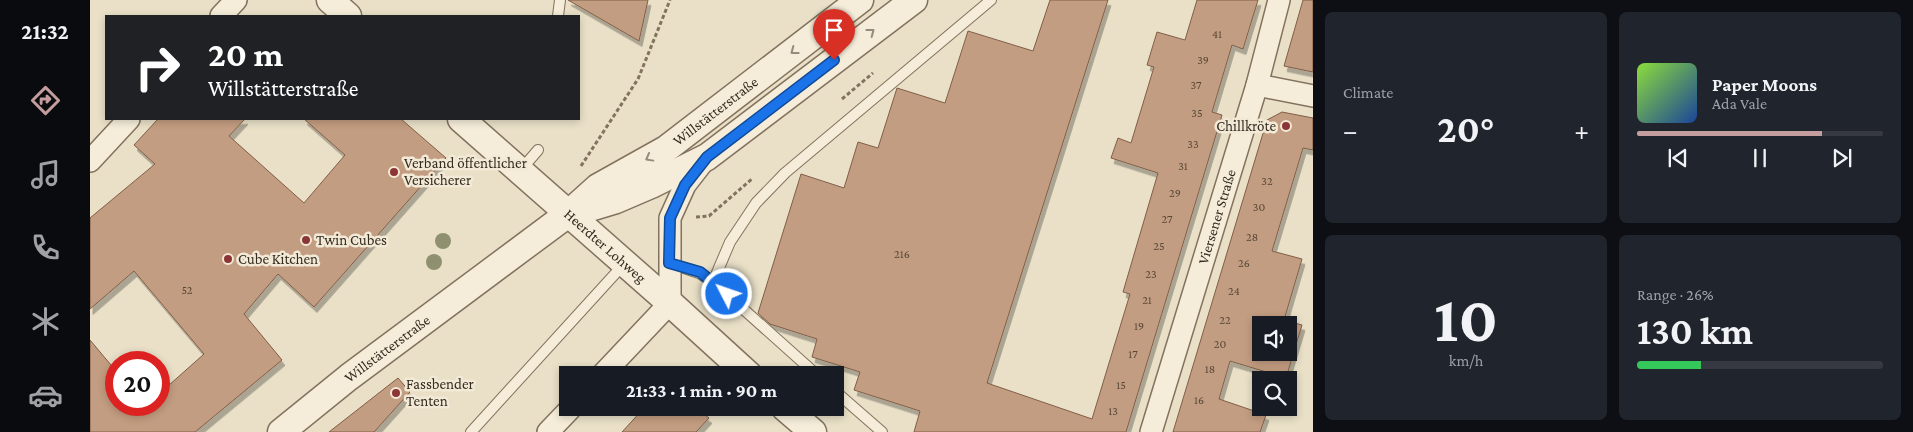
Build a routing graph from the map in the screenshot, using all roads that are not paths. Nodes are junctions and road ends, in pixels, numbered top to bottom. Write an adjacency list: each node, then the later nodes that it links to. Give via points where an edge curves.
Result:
1 (236, 0): 8 (street)
2 (330, 0): 9 (street)
3 (560, 0): 10 (lane)
4 (860, 0): 19 (street, Willstätterstraße, one-way to 19, via 666,148 598,187)
5 (914, 0): 16 (street, Willstätterstraße, one-way to 5)
6 (991, 0): 22 (lane, via 784,173 756,203 730,242)
7 (1279, 0): 11 (street, Viersener Straße)
8 (222, 15)
9 (347, 15)
10 (558, 15)
11 (1257, 85): 12 (street); 35 (street, Viersener Straße)
12 (1313, 96)
13 (127, 120): 17 (street)
14 (462, 120): 18 (street, Heerdter Lohweg)
15 (538, 150): 18 (lane)
16 (707, 157): 19 (street, Willstätterstraße, via 625,196); 21 (street, Willstätterstraße, via 685,185 670,218)
17 (90, 161)
18 (520, 171): 19 (street, Heerdter Lohweg)
19 (568, 214): 20 (street, Heerdter Lohweg); 30 (street, Willstätterstraße, via 348,377)
20 (624, 263): 23 (street, Heerdter Lohweg); 31 (lane)
21 (669, 263): 22 (lane, via 700,272); 23 (street, Willstätterstraße)
22 (713, 282): 26 (lane)
23 (670, 303): 24 (street); 25 (street, Heerdter Lohweg)
24 (610, 366)
25 (739, 366)
26 (807, 366)
27 (844, 398): 34 (lane)
28 (564, 416): 32 (street)
29 (794, 416): 33 (street)
30 (281, 432)
31 (471, 432)
32 (548, 432)
33 (813, 432)
34 (882, 432)
35 (1151, 432)

